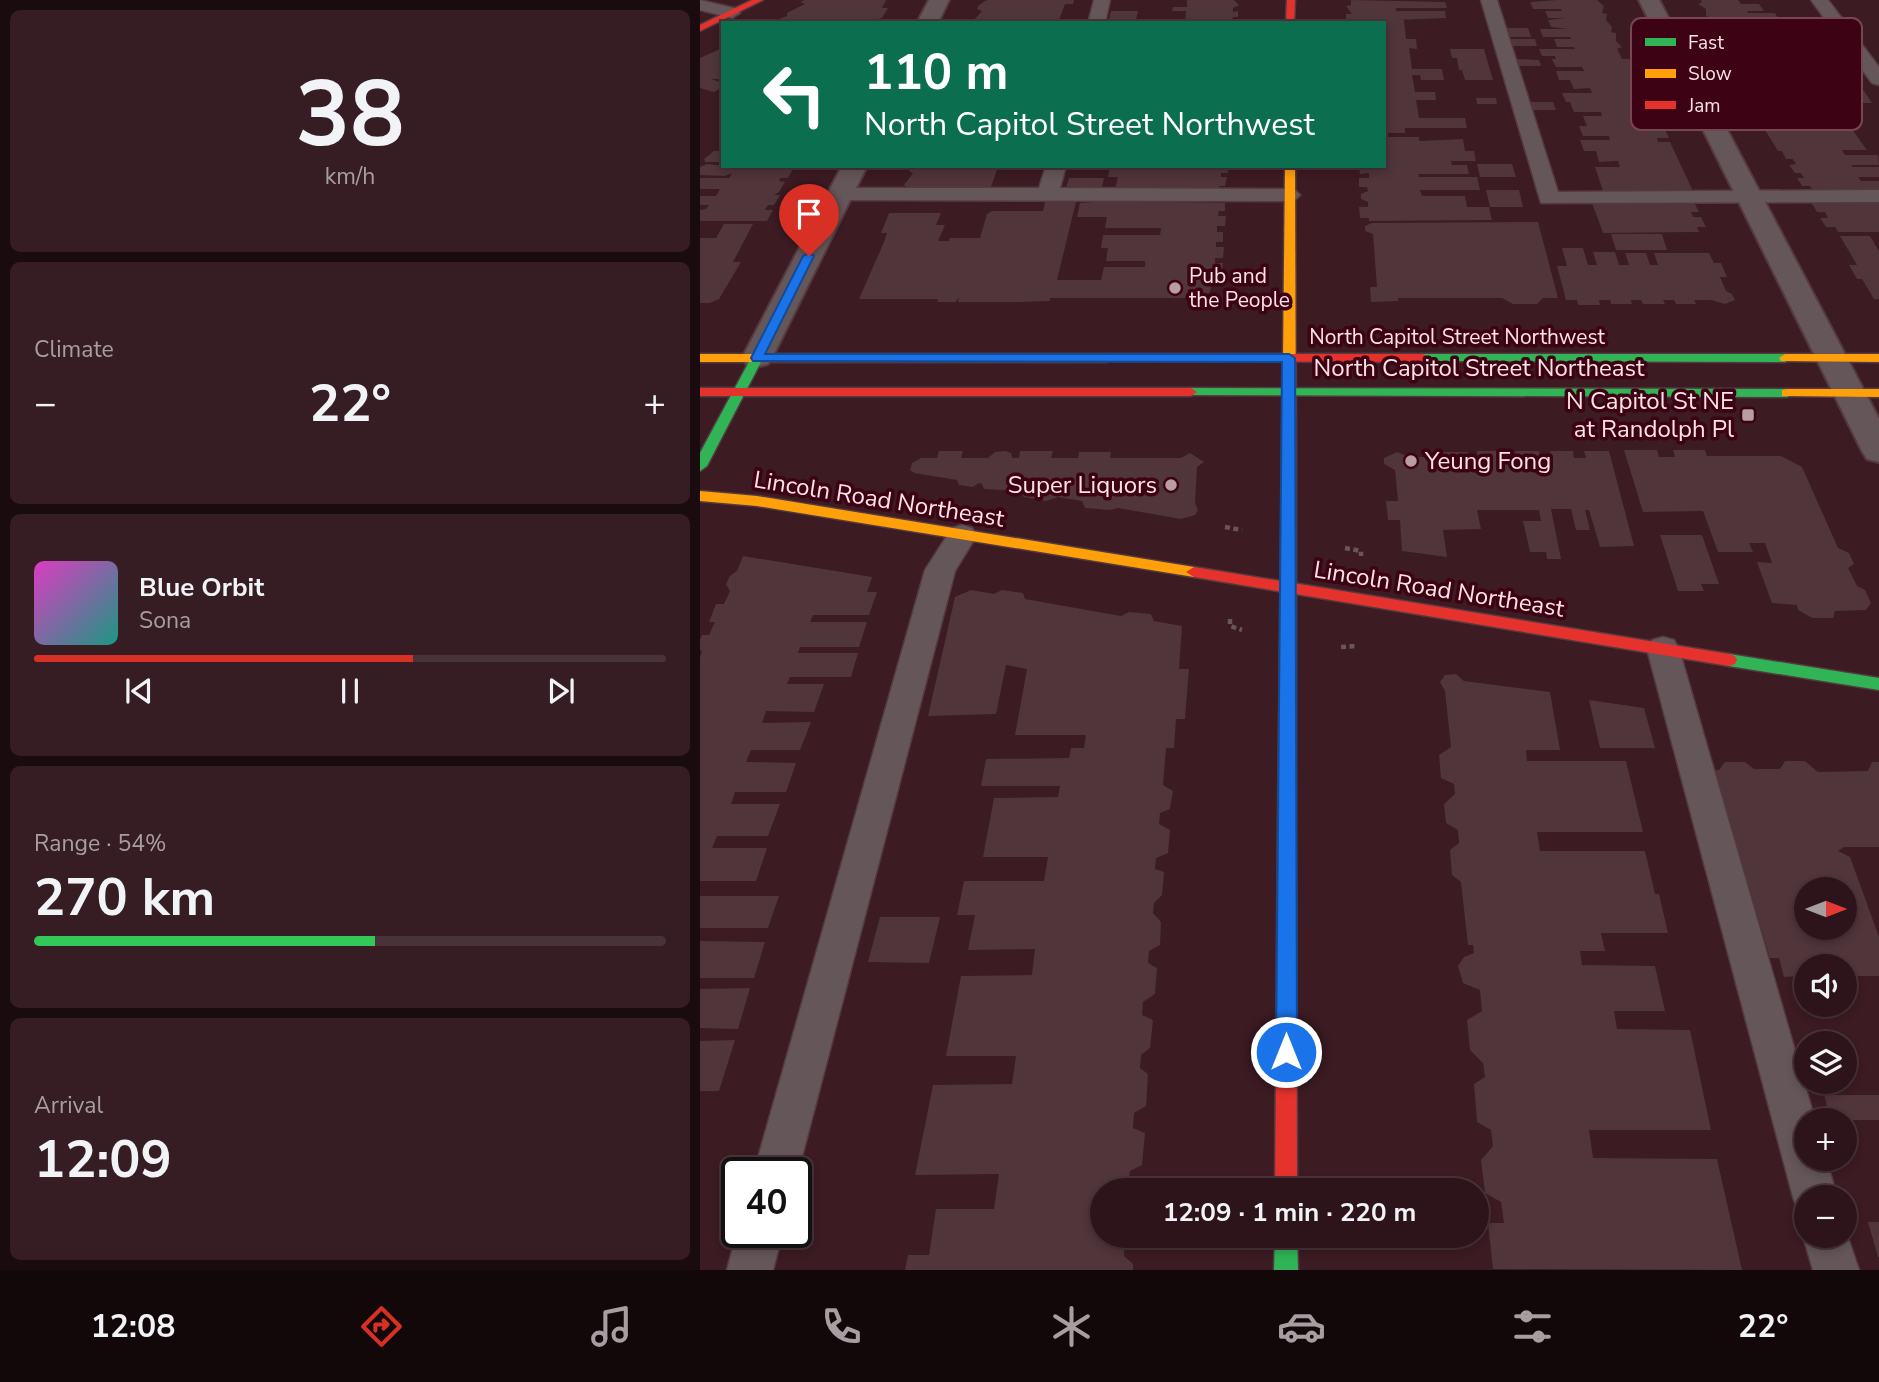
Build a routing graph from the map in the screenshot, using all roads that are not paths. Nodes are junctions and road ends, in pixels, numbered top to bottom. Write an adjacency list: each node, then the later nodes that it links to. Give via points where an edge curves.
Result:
1 (759, 0): 9 (street)
2 (939, 0): 12 (street)
3 (1102, 0): 13 (lane)
4 (1291, 0): 14 (street)
5 (1489, 0): 26 (lane, via 1549,198)
6 (1649, 0): 10 (street)
7 (1819, 0): 11 (lane)
8 (700, 5): 9 (lane)
9 (732, 13): 15 (street)
10 (1658, 18)
11 (1833, 18)
12 (928, 21)
13 (1097, 21)
14 (1290, 21)
15 (703, 24)
16 (1862, 57): 17 (lane)
17 (1879, 79)
18 (1717, 130): 26 (street)
19 (854, 168): 22 (street)
20 (1055, 168): 23 (lane)
21 (1290, 168): 24 (street)
22 (841, 194): 23 (lane); 28 (street)
23 (1048, 194): 24 (lane)
24 (1289, 195): 29 (street)
25 (1879, 196): 26 (lane)
26 (1752, 197): 30 (street)
27 (700, 358): 28 (street, North Capitol Street Northwest)
28 (757, 358): 29 (street, North Capitol Street Northwest); 34 (street)
29 (1289, 358): 30 (street, North Capitol Street Northwest); 32 (street)
30 (1830, 358): 31 (street, North Capitol Street Northwest); 35 (street)
31 (1879, 358)
32 (1289, 391): 34 (street, North Capitol Street Northeast); 35 (street, North Capitol Street Northeast); 40 (street)
33 (700, 392): 34 (street, North Capitol Street Northeast)
34 (738, 392): 37 (street)
35 (1863, 392): 36 (street)
36 (1879, 451)
37 (700, 466)
38 (700, 496): 39 (street, Lincoln Road Northeast)
39 (962, 535): 40 (street, Lincoln Road Northeast); 43 (lane, via 940,570)
40 (1287, 588): 41 (street, Lincoln Road Northeast); 44 (street)
41 (1663, 649): 42 (street, Lincoln Road Northeast); 45 (lane)
42 (1879, 684)
43 (780, 1157)
44 (1286, 1178)
45 (1812, 1185)
46 (756, 1248): 49 (lane)
47 (1286, 1248): 50 (street)
48 (1830, 1248): 51 (lane)
49 (750, 1270)
50 (1286, 1270)
51 (1836, 1270)

